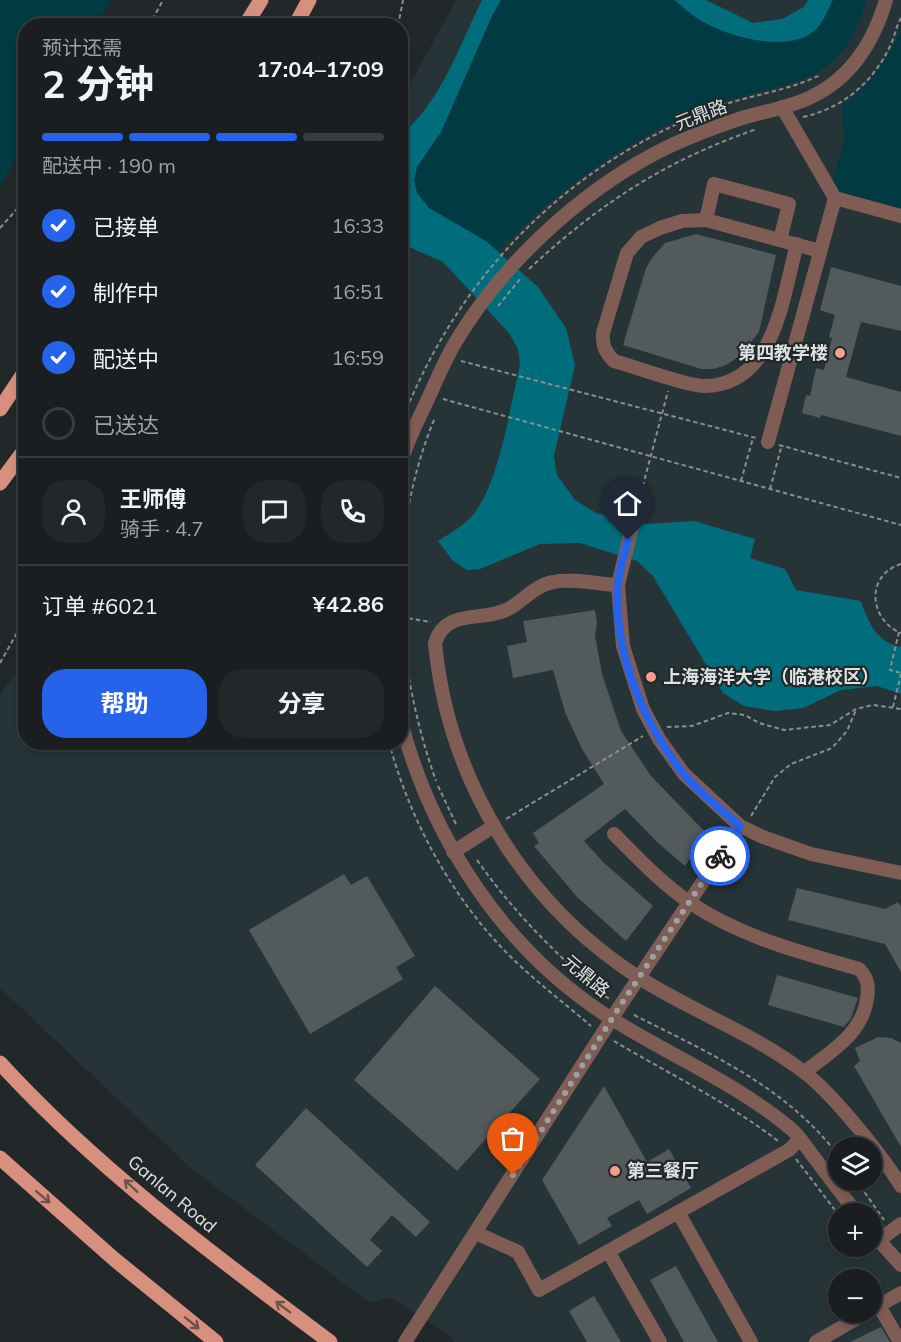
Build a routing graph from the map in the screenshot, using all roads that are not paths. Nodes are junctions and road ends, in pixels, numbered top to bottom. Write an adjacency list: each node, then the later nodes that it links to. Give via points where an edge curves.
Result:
1 (261, 0): 4 (main road)
2 (309, 0): 5 (main road)
3 (886, 0): 6 (street, 元鼎路, via 879,24 843,77 812,97)
4 (250, 18)
5 (299, 18)
6 (782, 107): 7 (street); 16 (street, 元鼎路, via 696,134 654,154 574,206 521,267 480,306 458,338)
7 (835, 198): 8 (street); 12 (street)
8 (901, 216)
9 (706, 220): 10 (street); 10 (street, via 714,184 789,204); 11 (street, via 682,221 641,237 627,253 603,333 602,342 614,361 702,386 742,375 759,359 771,339)
10 (780, 240): 11 (street)
11 (797, 244): 12 (street)
12 (820, 251): 15 (street)
13 (18, 382): 14 (main road)
14 (0, 409)
15 (775, 443)
16 (408, 447)
17 (18, 459): 18 (main road)
18 (0, 483)
19 (634, 519): 20 (street)
20 (618, 585): 22 (street, via 549,582 497,614 457,619 444,626 435,643 444,705 470,781); 23 (street, via 623,646 643,709 684,774)
21 (408, 750): 25 (street, 元鼎路)
22 (494, 826): 25 (street); 28 (street, via 520,868 547,901 574,928)
23 (740, 826): 26 (street, via 811,854); 27 (street)
24 (614, 834): 27 (street, via 650,871)
25 (453, 852): 29 (street, 元鼎路, via 497,916 530,951)
26 (901, 873)
27 (689, 902): 28 (street); 31 (street, via 734,928 859,969 866,976 865,1011 858,1027)
28 (639, 978): 29 (street); 31 (street)
29 (612, 1019): 32 (street, 元鼎路, via 729,1084 792,1129); 38 (street)
30 (0, 1063): 48 (main road, Ganlan Road, one-way to 30, via 138,1193)
31 (805, 1072): 34 (street, via 865,1138)
32 (800, 1139): 35 (street, 元鼎路); 36 (street)
33 (0, 1158): 47 (main road, one-way to 47)
34 (901, 1186)
35 (849, 1203)
36 (678, 1212): 41 (street); 51 (street)
37 (897, 1226): 39 (street)
38 (476, 1233): 41 (street, via 518,1252 539,1290); 49 (street)
39 (882, 1234)
40 (882, 1245): 42 (street)
41 (608, 1251): 50 (street)
42 (901, 1265)
43 (901, 1293): 44 (street)
44 (882, 1305)
45 (882, 1321): 53 (street)
46 (850, 1323): 52 (street)
47 (216, 1342)
48 (330, 1342)
49 (405, 1342)
50 (660, 1342)
51 (751, 1342)
52 (816, 1342)
53 (900, 1342)

